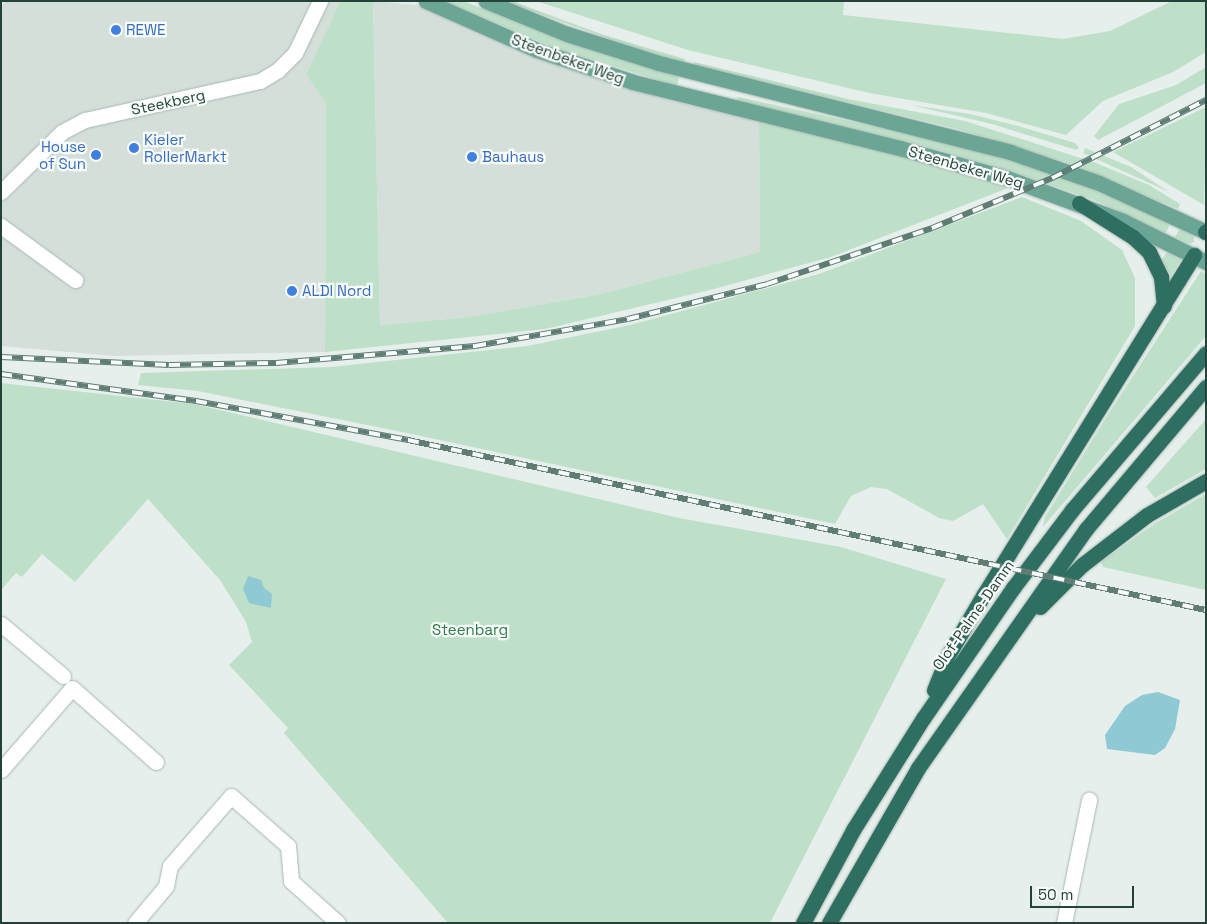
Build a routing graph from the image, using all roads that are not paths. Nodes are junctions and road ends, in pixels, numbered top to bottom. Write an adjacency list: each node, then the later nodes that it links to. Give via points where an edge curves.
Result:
1 (320, 1): 6 (street, Steekberg, via 295,52 278,70 260,81 85,120 62,132)
2 (426, 1): 5 (main road, Steenbeker Weg, via 537,50 633,82)
3 (486, 1): 4 (main road, Steenbeker Weg, via 567,34)
4 (722, 79): 5 (main road); 9 (main road, Steenbeker Weg, via 1010,152 1099,183)
5 (715, 104): 7 (main road, Steenbeker Weg, via 956,162)
6 (1, 192)
7 (1080, 202): 10 (main road, Steenbeker Weg); 12 (highway, via 1133,237 1149,252 1161,277)
8 (1, 226): 11 (street)
9 (1206, 232): 10 (main road)
10 (1200, 259): 12 (highway)
11 (75, 280)
12 (1164, 307): 19 (highway, via 947,657)
13 (1206, 353): 19 (highway, Olof-Palme-Damm, via 1072,510 1013,588)
14 (1206, 387): 17 (highway, via 1086,529)
15 (1206, 481): 17 (highway, via 1147,515 1082,565)
16 (1, 624): 18 (street)
17 (1011, 636): 26 (highway, via 918,768)
18 (63, 676)
19 (924, 717): 25 (highway, Olof-Palme-Damm, via 853,830)
20 (156, 762): 21 (street, via 72,688)
21 (1, 770)
22 (1089, 800): 27 (street)
23 (135, 923): 24 (street, via 166,886 170,866 232,796 288,846 291,881)
24 (338, 923)
25 (803, 923)
26 (829, 923)
27 (1064, 923)

